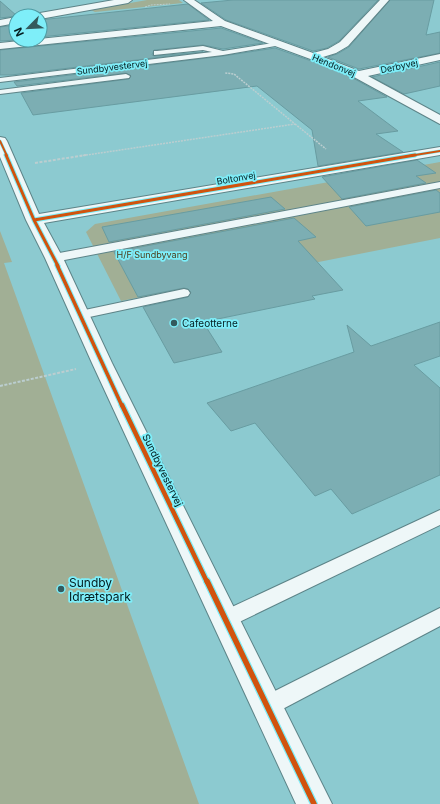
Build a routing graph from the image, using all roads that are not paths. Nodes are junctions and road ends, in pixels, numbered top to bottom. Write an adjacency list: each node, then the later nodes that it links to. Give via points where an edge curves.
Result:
1 (128, 0): 4 (street)
2 (188, 0): 5 (street, Hendonvej)
3 (385, 0): 10 (street, via 344,44 332,51)
4 (48, 15)
5 (222, 23): 6 (street, Hendonvej); 7 (street, Hendonvej)
6 (279, 44): 9 (lane, Sundbyvestervej); 10 (street, Hendonvej)
7 (0, 46)
8 (158, 53): 9 (lane, Sundbyvestervej, via 203,48)
9 (223, 54): 14 (lane, Sundbyvestervej)
10 (313, 56): 13 (street, Hendonvej)
11 (440, 57): 13 (street, Derbyvej)
12 (138, 74): 15 (lane)
13 (358, 75): 16 (street, Hendonvej)
14 (0, 80)
15 (0, 92)
16 (440, 120)
17 (0, 141): 20 (street, Sundbyvestervej)
18 (440, 151): 20 (street, Boltonvej)
19 (440, 185): 21 (lane)
20 (34, 220): 21 (street, Sundbyvestervej)
21 (54, 258): 23 (street, Sundbyvestervej)
22 (184, 293): 23 (lane)
23 (80, 315): 26 (street, Sundbyvestervej)
24 (440, 518): 26 (lane)
25 (440, 616): 27 (lane)
26 (226, 619): 27 (street, Sundbyvestervej)
27 (267, 706): 28 (street, Sundbyvestervej)
28 (314, 804)

